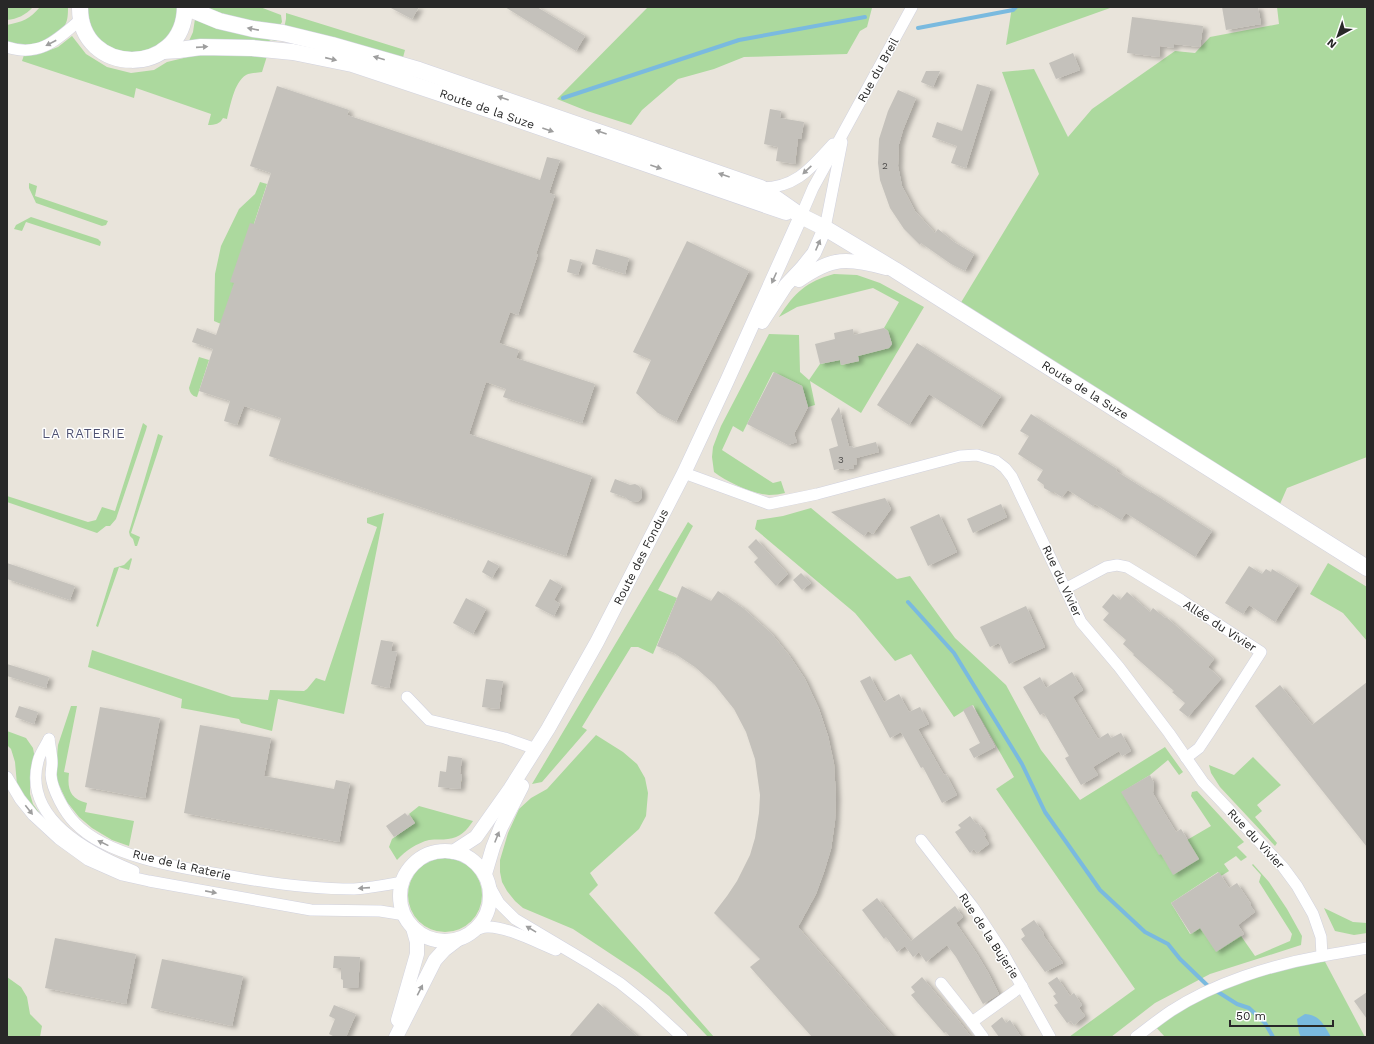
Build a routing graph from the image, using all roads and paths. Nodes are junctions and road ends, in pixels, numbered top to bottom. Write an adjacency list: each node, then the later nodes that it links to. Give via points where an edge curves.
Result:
1 (185, 7): 5 (main road, via 179,32); 7 (main road, Route de la Suze, one-way to 1, via 419,70 339,47 219,21)
2 (912, 7): 6 (street, Rue du Breil)
3 (80, 13): 4 (street, one-way to 4, via 54,43 38,49); 5 (main road, via 91,41 102,51 116,58 140,60)
4 (7, 47)
5 (163, 51): 8 (main road, Route de la Suze, one-way to 8, via 201,47 252,48 293,52 352,64)
6 (844, 132): 7 (street, Rue du Breil, one-way to 7, via 802,176 787,184); 8 (street, Rue du Breil, via 813,188); 9 (street, Rue du Breil)
7 (761, 188): 8 (main road, Route de la Suze)
8 (801, 216): 9 (main road, Route de la Suze); 12 (street, Route des Fondus, one-way to 12)
9 (825, 228): 10 (main road, Route de la Suze); 11 (street, Route des Fondus, one-way to 9, via 814,254)
10 (895, 270): 11 (street, Route des Fondus, via 862,261 829,263 815,269); 14 (main road, Route de la Suze)
11 (778, 297): 12 (street, Route des Fondus)
12 (727, 381): 13 (street, Route des Fondus)
13 (684, 473): 15 (street, Rue du Vivier, via 769,504 817,494 960,456 977,455 992,459 1005,468 1012,478); 17 (street, Route des Fondus, via 597,642)
14 (1367, 568)
15 (1065, 589): 19 (street, Rue du Vivier, via 1081,622 1119,667); 19 (street, Allée du Vivier, via 1106,567 1126,567 1261,652 1209,734 1199,748)
16 (407, 697): 18 (street, via 429,720 505,738)
17 (548, 729): 18 (street, Route des Fondus); 24 (street, Route des Fondus, one-way to 17, via 493,847 501,827)
18 (536, 749): 22 (street, Route des Fondus, via 476,837)
19 (1186, 758): 31 (street, Rue du Vivier, via 1203,782 1283,867 1297,886 1313,914 1321,937)
20 (7, 777): 26 (street, Rue de la Raterie, one-way to 26, via 33,815 59,839 88,860 122,874 305,909 380,911)
21 (921, 840): 34 (street, Rue de la Bujerie, via 973,907)
22 (453, 852): 24 (street, via 469,857 479,866); 25 (street, via 438,851 422,857 409,869)
23 (134, 871): 25 (street, Rue de la Raterie, one-way to 23, via 355,888 296,886 204,872 139,857 113,848 83,831 64,809 51,776 49,739 39,758 36,776 38,792 45,810 76,841 98,855)
24 (487, 881): 28 (street, via 490,901 488,910 484,920); 32 (street, one-way to 24, via 515,919 499,903)
25 (402, 882): 26 (street, via 400,899)
26 (405, 915): 27 (street)
27 (414, 928): 29 (street, via 435,940); 36 (street, via 417,954)
28 (475, 930): 29 (street); 32 (street, via 488,927 509,931)
29 (457, 940): 37 (street, one-way to 29, via 435,960)
30 (1367, 948): 31 (street)
31 (1322, 956): 41 (street, via 1278,966 1233,981 1171,1011)
32 (589, 963): 38 (street, via 620,983)
33 (942, 982): 35 (street)
34 (1022, 986): 35 (street); 40 (street, Rue de la Bujerie)
35 (972, 1022): 39 (street)
36 (392, 1037)
37 (396, 1037)
38 (682, 1037)
39 (983, 1037)
40 (1050, 1037)
41 (1136, 1037)

